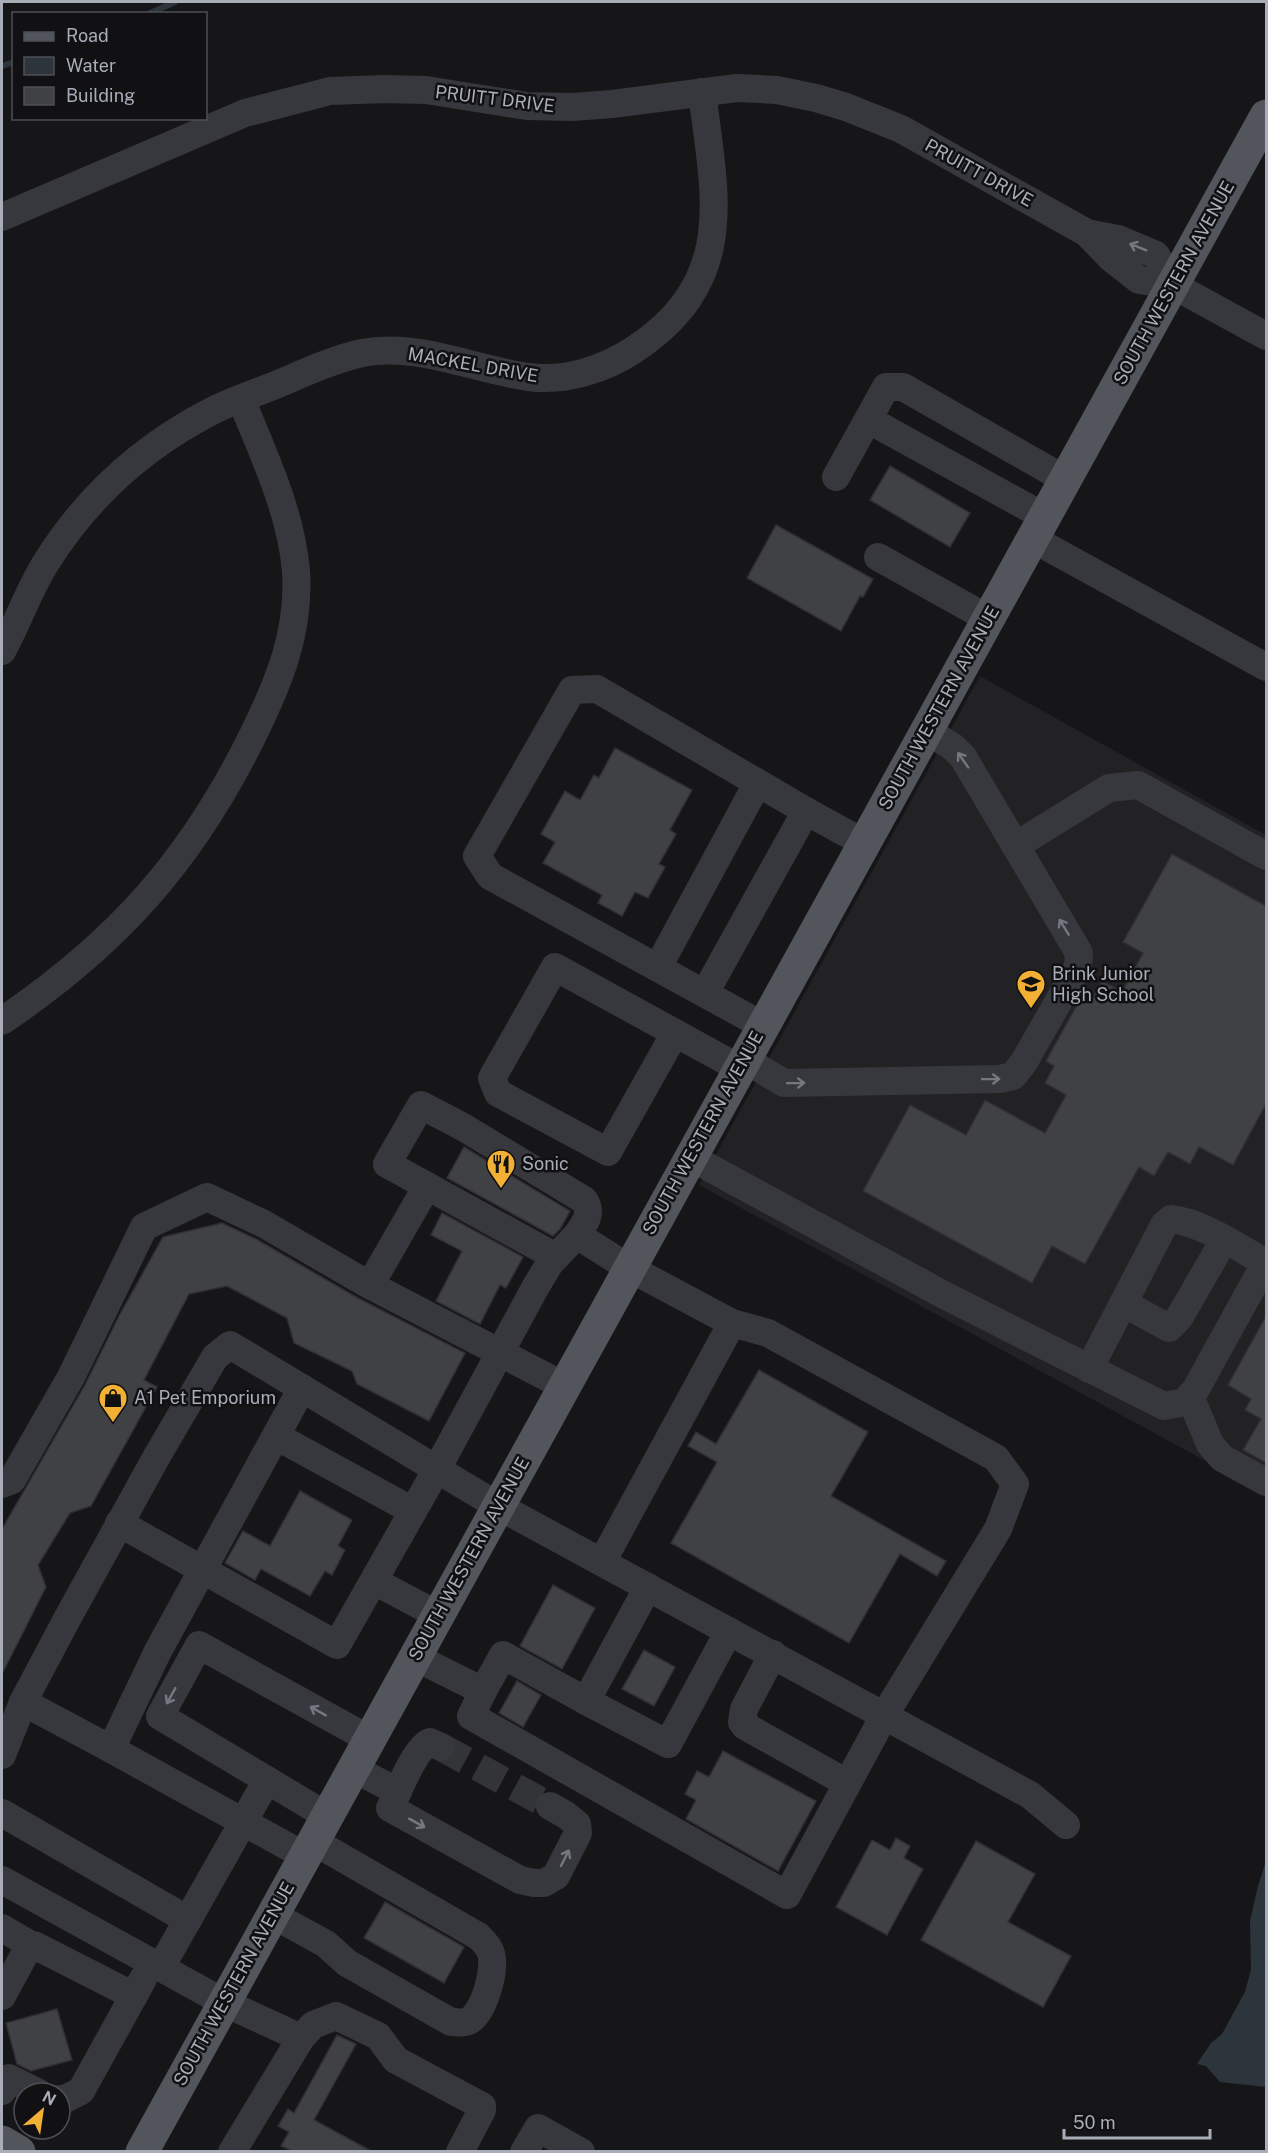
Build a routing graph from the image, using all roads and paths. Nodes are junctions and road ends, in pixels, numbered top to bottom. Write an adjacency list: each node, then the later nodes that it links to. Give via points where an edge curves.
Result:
1 (702, 92): 3 (street, PRUITT DRIVE, via 572,107 527,106 426,90 330,92 245,113); 4 (street, PRUITT DRIVE, via 737,88 777,90 873,116 1087,233 1118,239 1156,255); 6 (street, MACKEL DRIVE, via 714,183 714,230 709,250 698,280 680,310 620,359 573,375 542,378 421,354 381,351 332,362)
2 (1266, 116): 4 (main road, SOUTH WESTERN AVENUE)
3 (2, 217)
4 (1173, 285): 5 (street); 9 (main road, SOUTH WESTERN AVENUE)
5 (1266, 336)
6 (241, 399): 13 (street, MACKEL DRIVE, via 181,428 145,452 85,508 45,563); 23 (street, via 290,530 296,571 296,616 273,693 213,808 148,897 79,964)
7 (869, 420): 8 (street); 9 (street, via 886,387 903,387); 10 (street)
8 (836, 477)
9 (1066, 480): 10 (main road, SOUTH WESTERN AVENUE)
10 (1039, 528): 12 (main road, SOUTH WESTERN AVENUE); 14 (street)
11 (878, 557): 12 (street)
12 (989, 619): 15 (main road, SOUTH WESTERN AVENUE)
13 (2, 651)
14 (1266, 667)
15 (927, 731): 18 (main road, SOUTH WESTERN AVENUE); 19 (street, one-way to 15, via 963,756)
16 (757, 784): 17 (street); 21 (street); 21 (street, via 597,689 572,690 477,856 490,876)
17 (806, 811): 18 (street); 22 (street)
18 (864, 843): 24 (main road, SOUTH WESTERN AVENUE)
19 (1015, 846): 20 (street, via 1108,788 1138,785); 26 (street, one-way to 19, via 784,1083 1013,1076 1078,967 1079,953)
20 (1266, 856)
21 (658, 967): 22 (street)
22 (705, 993): 24 (street)
23 (2, 1021)
24 (762, 1025): 26 (main road, SOUTH WESTERN AVENUE)
25 (675, 1033): 25 (street, via 555,967 492,1078 498,1094 608,1152); 26 (street)
26 (741, 1064): 27 (main road, SOUTH WESTERN AVENUE)
27 (690, 1157): 33 (main road, SOUTH WESTERN AVENUE); 38 (street)
28 (427, 1186): 29 (street, via 387,1164 422,1105 584,1200 589,1213); 31 (street); 34 (street)
29 (577, 1235): 31 (street); 33 (street)
30 (1224, 1240): 32 (street); 35 (street, via 1171,1219 1164,1225); 35 (street, via 1174,1325 1169,1328)
31 (556, 1257): 37 (street)
32 (1266, 1263): 41 (street)
33 (629, 1268): 36 (street); 39 (main road, SOUTH WESTERN AVENUE)
34 (370, 1285): 37 (street); 45 (street, via 264,1224 207,1197 144,1227 71,1377 12,1480)
35 (1123, 1303): 38 (street)
36 (732, 1323): 49 (street); 60 (street, via 768,1333 996,1458 1015,1484 998,1529)
37 (498, 1353): 39 (street); 43 (street)
38 (1089, 1369): 41 (street, via 1164,1406 1185,1402)
39 (564, 1386): 46 (main road, SOUTH WESTERN AVENUE)
40 (302, 1389): 42 (street); 43 (street); 48 (street, via 230,1345 215,1357)
41 (1190, 1396): 44 (street, via 1210,1444 1222,1458)
42 (276, 1436): 47 (street); 50 (street)
43 (437, 1469): 46 (street); 47 (street)
44 (1266, 1482)
45 (2, 1484)
46 (498, 1506): 49 (street); 53 (main road, SOUTH WESTERN AVENUE)
47 (414, 1511): 51 (street)
48 (120, 1523): 50 (street); 58 (street)
49 (602, 1562): 52 (street)
50 (202, 1570): 51 (street, via 337,1645); 63 (street)
51 (374, 1581): 53 (street)
52 (648, 1587): 54 (street); 59 (street)
53 (438, 1615): 56 (main road, SOUTH WESTERN AVENUE)
54 (729, 1631): 55 (street); 59 (street, via 668,1744)
55 (773, 1654): 60 (street); 67 (street, via 744,1709 742,1722)
56 (415, 1657): 57 (street); 61 (main road, SOUTH WESTERN AVENUE)
57 (483, 1691): 59 (street, via 503,1655); 67 (street, via 471,1716 787,1895)
58 (23, 1701): 63 (street); 64 (street)
59 (586, 1701)
60 (884, 1716): 67 (street); 72 (street, via 1030,1795)
61 (369, 1739): 65 (main road, SOUTH WESTERN AVENUE); 66 (street, one-way to 66, via 199,1645 160,1716)
62 (441, 1747): 68 (street, via 425,1744)
63 (111, 1749): 71 (street)
64 (2, 1755)
65 (353, 1768): 68 (street); 73 (main road, SOUTH WESTERN AVENUE)
66 (267, 1780): 71 (street); 73 (street)
67 (847, 1783)
68 (398, 1792): 69 (street, one-way to 69, via 390,1808 520,1880 534,1883 544,1883 556,1876 578,1833 577,1824)
69 (550, 1806)
70 (2, 1813): 76 (street)
71 (243, 1822): 73 (street); 76 (street)
72 (1066, 1825)
73 (315, 1838): 75 (main road, SOUTH WESTERN AVENUE); 75 (street, via 478,1936 491,1951 492,1967 489,1988 474,2017 467,2022 452,2022 347,1963 326,1944)
74 (2, 1880): 79 (street)
75 (273, 1915): 82 (main road, SOUTH WESTERN AVENUE)
76 (188, 1920): 79 (street)
77 (2, 1928): 78 (street)
78 (30, 1945): 80 (street); 81 (street, via 41,1947)
79 (157, 1965): 81 (street); 82 (street)
80 (3, 1991)
81 (134, 1996): 86 (street, via 81,2091)
82 (225, 2002): 83 (street); 87 (main road, SOUTH WESTERN AVENUE)
83 (300, 2038): 88 (street); 89 (street, via 313,2025 339,2016 380,2037 396,2060 480,2105 482,2110)
84 (15, 2081): 85 (street, via 9,2078)
85 (2, 2091)
86 (72, 2096)
87 (142, 2151)
88 (232, 2151)
89 (460, 2151)
90 (524, 2151): 91 (street, via 538,2128)
91 (581, 2151)

